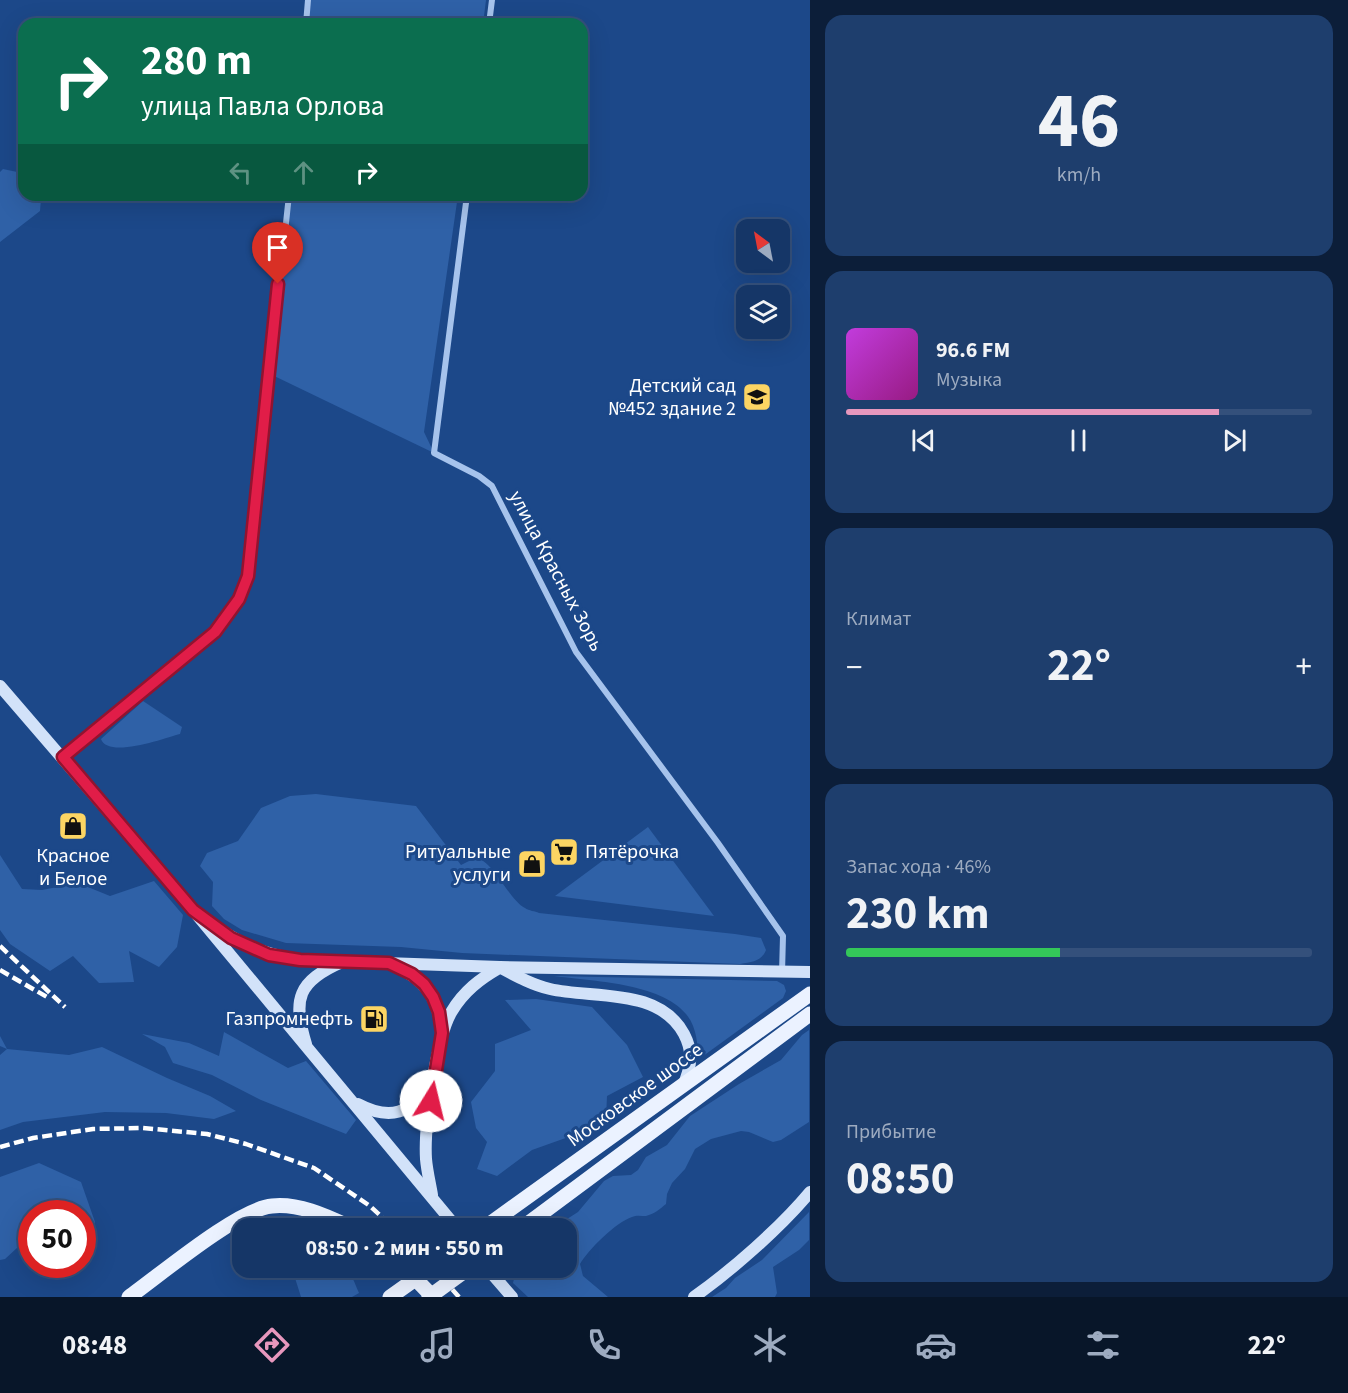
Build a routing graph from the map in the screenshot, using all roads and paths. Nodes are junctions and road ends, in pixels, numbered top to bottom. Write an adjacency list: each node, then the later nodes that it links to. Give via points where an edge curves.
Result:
1 (308, 0): 3 (street)
2 (492, 0): 4 (street)
3 (306, 18)
4 (490, 18)
5 (288, 201): 8 (street, via 248,576 239,599 215,632)
6 (466, 201): 14 (street, улица Красных Зорь, via 434,453 492,486 576,652 783,936)
7 (0, 686): 8 (main road)
8 (63, 757): 9 (main road)
9 (193, 910): 10 (main road, via 231,938 269,955); 20 (main road)
10 (346, 960): 11 (main road); 20 (main road, via 310,980 301,996 298,1019)
11 (389, 963): 12 (main road); 18 (main road, via 424,984 439,1012)
12 (500, 967): 14 (main road); 18 (main road, via 463,995); 22 (main road, via 551,989 619,997 645,1003 667,1014 679,1025 690,1052 690,1069)
13 (810, 972): 14 (main road)
14 (782, 973)
15 (810, 994): 22 (main road, Московское шоссе)
16 (810, 1014): 19 (main road, Московское шоссе)
17 (810, 1024): 19 (main road)
18 (442, 1033): 21 (main road)
19 (777, 1039): 30 (main road, Московское шоссе)
20 (308, 1051): 23 (main road)
21 (433, 1086): 23 (main road, via 402,1112 386,1115); 25 (main road, via 426,1161)
22 (682, 1087): 29 (main road, Московское шоссе)
23 (352, 1101): 25 (main road)
24 (810, 1192): 40 (main road, via 759,1244)
25 (433, 1198): 28 (main road)
26 (241, 1218): 27 (main road, via 273,1206 308,1210)
27 (328, 1218)
28 (449, 1218)
29 (499, 1218)
30 (535, 1218)
31 (232, 1223): 36 (main road)
32 (414, 1278): 38 (main road)
33 (417, 1278): 37 (main road, bridge)
34 (456, 1278): 38 (main road, bridge)
35 (496, 1278): 39 (main road)
36 (129, 1297)
37 (390, 1297)
38 (431, 1297)
39 (512, 1297)
40 (694, 1297)

